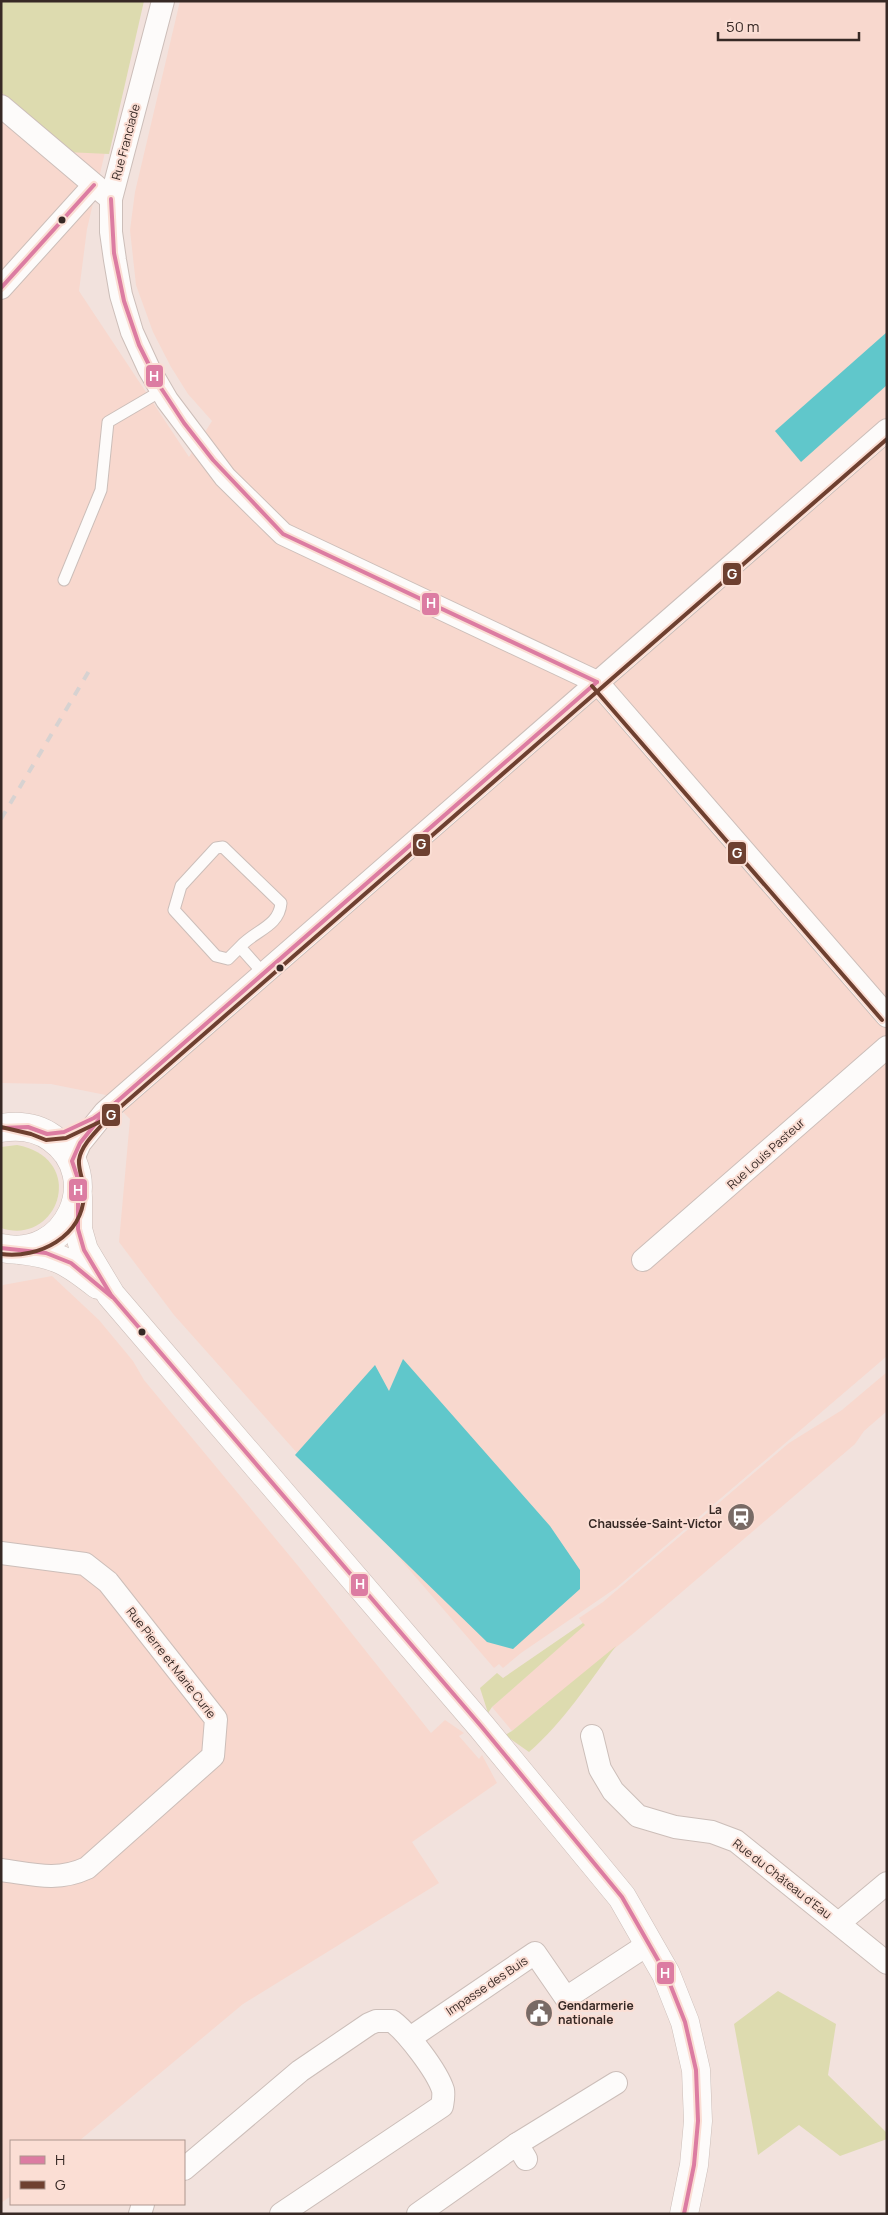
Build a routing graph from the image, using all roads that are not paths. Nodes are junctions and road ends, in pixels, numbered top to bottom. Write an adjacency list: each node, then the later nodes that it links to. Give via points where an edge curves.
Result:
1 (163, 1): 4 (street, Rue Franciade)
2 (1, 106): 3 (street)
3 (94, 185): 4 (street); 5 (street)
4 (112, 200): 6 (street, Rue Franciade, via 112,232 122,295 132,332)
5 (1, 288)
6 (162, 391): 8 (lane, via 108,422 101,490); 9 (street, Rue Franciade, via 225,477 283,534)
7 (887, 430): 9 (street)
8 (64, 580)
9 (597, 682): 11 (street); 12 (street)
10 (240, 947): 10 (lane, via 280,914 281,903 223,848 216,848 181,886 174,910 216,956 228,959); 11 (lane)
11 (264, 974): 14 (street)
12 (887, 1016)
13 (887, 1047): 20 (street, Rue Louis Pasteur)
14 (105, 1112): 16 (street, via 65,1132); 17 (street, via 80,1143)
15 (7, 1125): 16 (street, via 33,1128)
16 (47, 1134): 17 (street, via 64,1146)
17 (72, 1161): 18 (street, via 78,1179)
18 (78, 1197): 19 (street, via 73,1214 52,1239 37,1247); 21 (street, via 78,1229 84,1250)
19 (7, 1251): 21 (street, via 46,1253 70,1263)
20 (643, 1260)
21 (111, 1295): 27 (street, via 537,1793 622,1897)
22 (1, 1553): 24 (street, Rue Pierre et Marie Curie, via 86,1564 108,1582 216,1719 214,1756 87,1868 72,1875 55,1877)
23 (592, 1736): 26 (street, Rue du Château d'Eau, via 600,1768 614,1791 638,1816 712,1832 736,1841)
24 (1, 1870)
25 (887, 1883): 26 (street)
26 (839, 1923): 28 (street, Rue du Château d'Eau)
27 (650, 1943): 29 (street, Impasse des Buis, via 566,1998 535,1953); 34 (street, via 686,2022 696,2070 697,2130)
28 (887, 1963)
29 (410, 2038): 31 (street, via 392,2021 369,2024 300,2071); 32 (street, via 443,2090 442,2106)
30 (616, 2083): 33 (street, via 522,2151)
31 (185, 2169)
32 (281, 2214)
33 (418, 2214)
34 (684, 2214)

